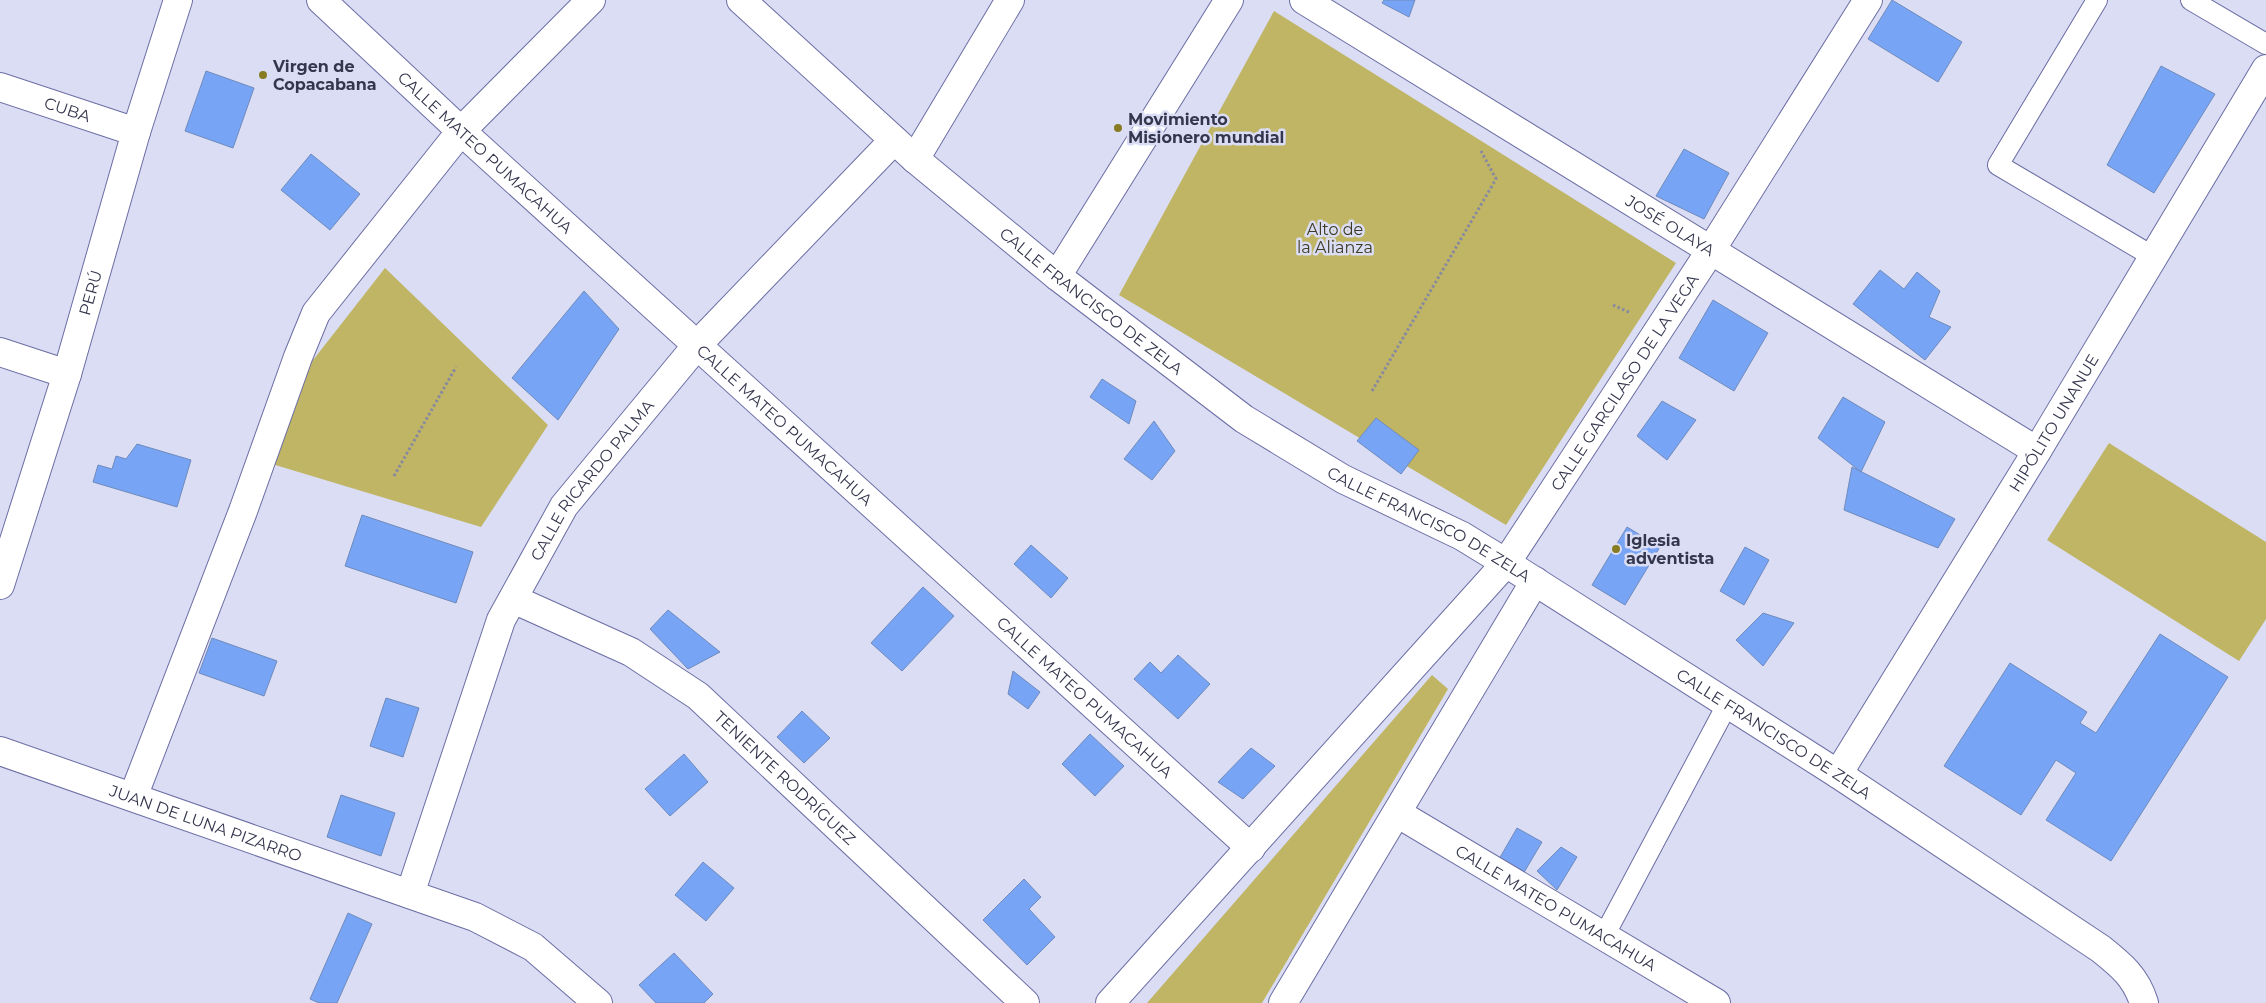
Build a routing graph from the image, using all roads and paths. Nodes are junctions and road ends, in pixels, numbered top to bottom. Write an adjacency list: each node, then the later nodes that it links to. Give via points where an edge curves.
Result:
1 (178, 0): 15 (street, PERÚ)
2 (321, 0): 14 (street, CALLE MATEO PUMACAHUA)
3 (591, 0): 14 (street)
4 (741, 0): 16 (street, CALLE FRANCISCO DE ZELA)
5 (1010, 0): 18 (street)
6 (1229, 0): 21 (street)
7 (1304, 0): 19 (street, JOSÉ OLAYA)
8 (1868, 0): 19 (street, CALLE GARCILASO DE LA VEGA)
9 (2096, 0): 20 (lane, via 1998,165)
10 (2191, 0): 11 (lane)
11 (2266, 44)
12 (2266, 69): 20 (street, HIPÓLITO UNANUE)
13 (0, 87): 15 (street, CUBA)
14 (461, 131): 22 (street, CALLE MATEO PUMACAHUA); 36 (street, via 316,313)
15 (136, 132): 25 (street, PERÚ)
16 (894, 140): 18 (street, CALLE FRANCISCO DE ZELA); 22 (street, CALLE RICARDO PALMA)
17 (1478, 145): 26 (path, via 1496,179)
18 (915, 159): 21 (street, CALLE FRANCISCO DE ZELA)
19 (1712, 250): 27 (street, JOSÉ OLAYA); 29 (street, CALLE GARCILASO DE LA VEGA)
20 (2152, 256): 27 (street, HIPÓLITO UNANUE)
21 (1057, 276): 29 (street, CALLE FRANCISCO DE ZELA, via 1244,419 1343,478 1462,536)
22 (698, 346): 32 (street, CALLE RICARDO PALMA, via 564,506); 38 (street, CALLE MATEO PUMACAHUA)
23 (0, 352): 25 (street)
24 (456, 367): 28 (path)
25 (67, 374): 31 (street, PERÚ)
26 (1372, 391)
27 (2037, 451): 35 (street, HIPÓLITO UNANUE)
28 (394, 476)
29 (1506, 562): 30 (street, CALLE FRANCISCO DE ZELA); 38 (street, CALLE GARCILASO DE LA VEGA)
30 (1535, 581): 33 (street, CALLE FRANCISCO DE ZELA); 37 (street)
31 (0, 585)
32 (513, 598): 39 (street, CALLE RICARDO PALMA, via 501,620); 42 (street, TENIENTE RODRÍGUEZ, via 631,652 698,696)
33 (1727, 705): 35 (street, CALLE FRANCISCO DE ZELA); 40 (lane)
34 (0, 751): 36 (street, JUAN DE LUNA PIZARRO)
35 (1838, 774): 46 (street, CALLE FRANCISCO DE ZELA, via 2101,949 2127,970)
36 (133, 798): 39 (street, JUAN DE LUNA PIZARRO)
37 (1397, 813): 40 (street, CALLE MATEO PUMACAHUA); 44 (street)
38 (1251, 848): 43 (street, CALLE GARCILASO DE LA VEGA)
39 (410, 894): 41 (street, JUAN DE LUNA PIZARRO, via 476,917 533,947)
40 (1604, 936): 45 (street, CALLE MATEO PUMACAHUA)
41 (598, 1003)
42 (1024, 1003)
43 (1110, 1003)
44 (1283, 1003)
45 (1716, 1003)
46 (2144, 1003)

